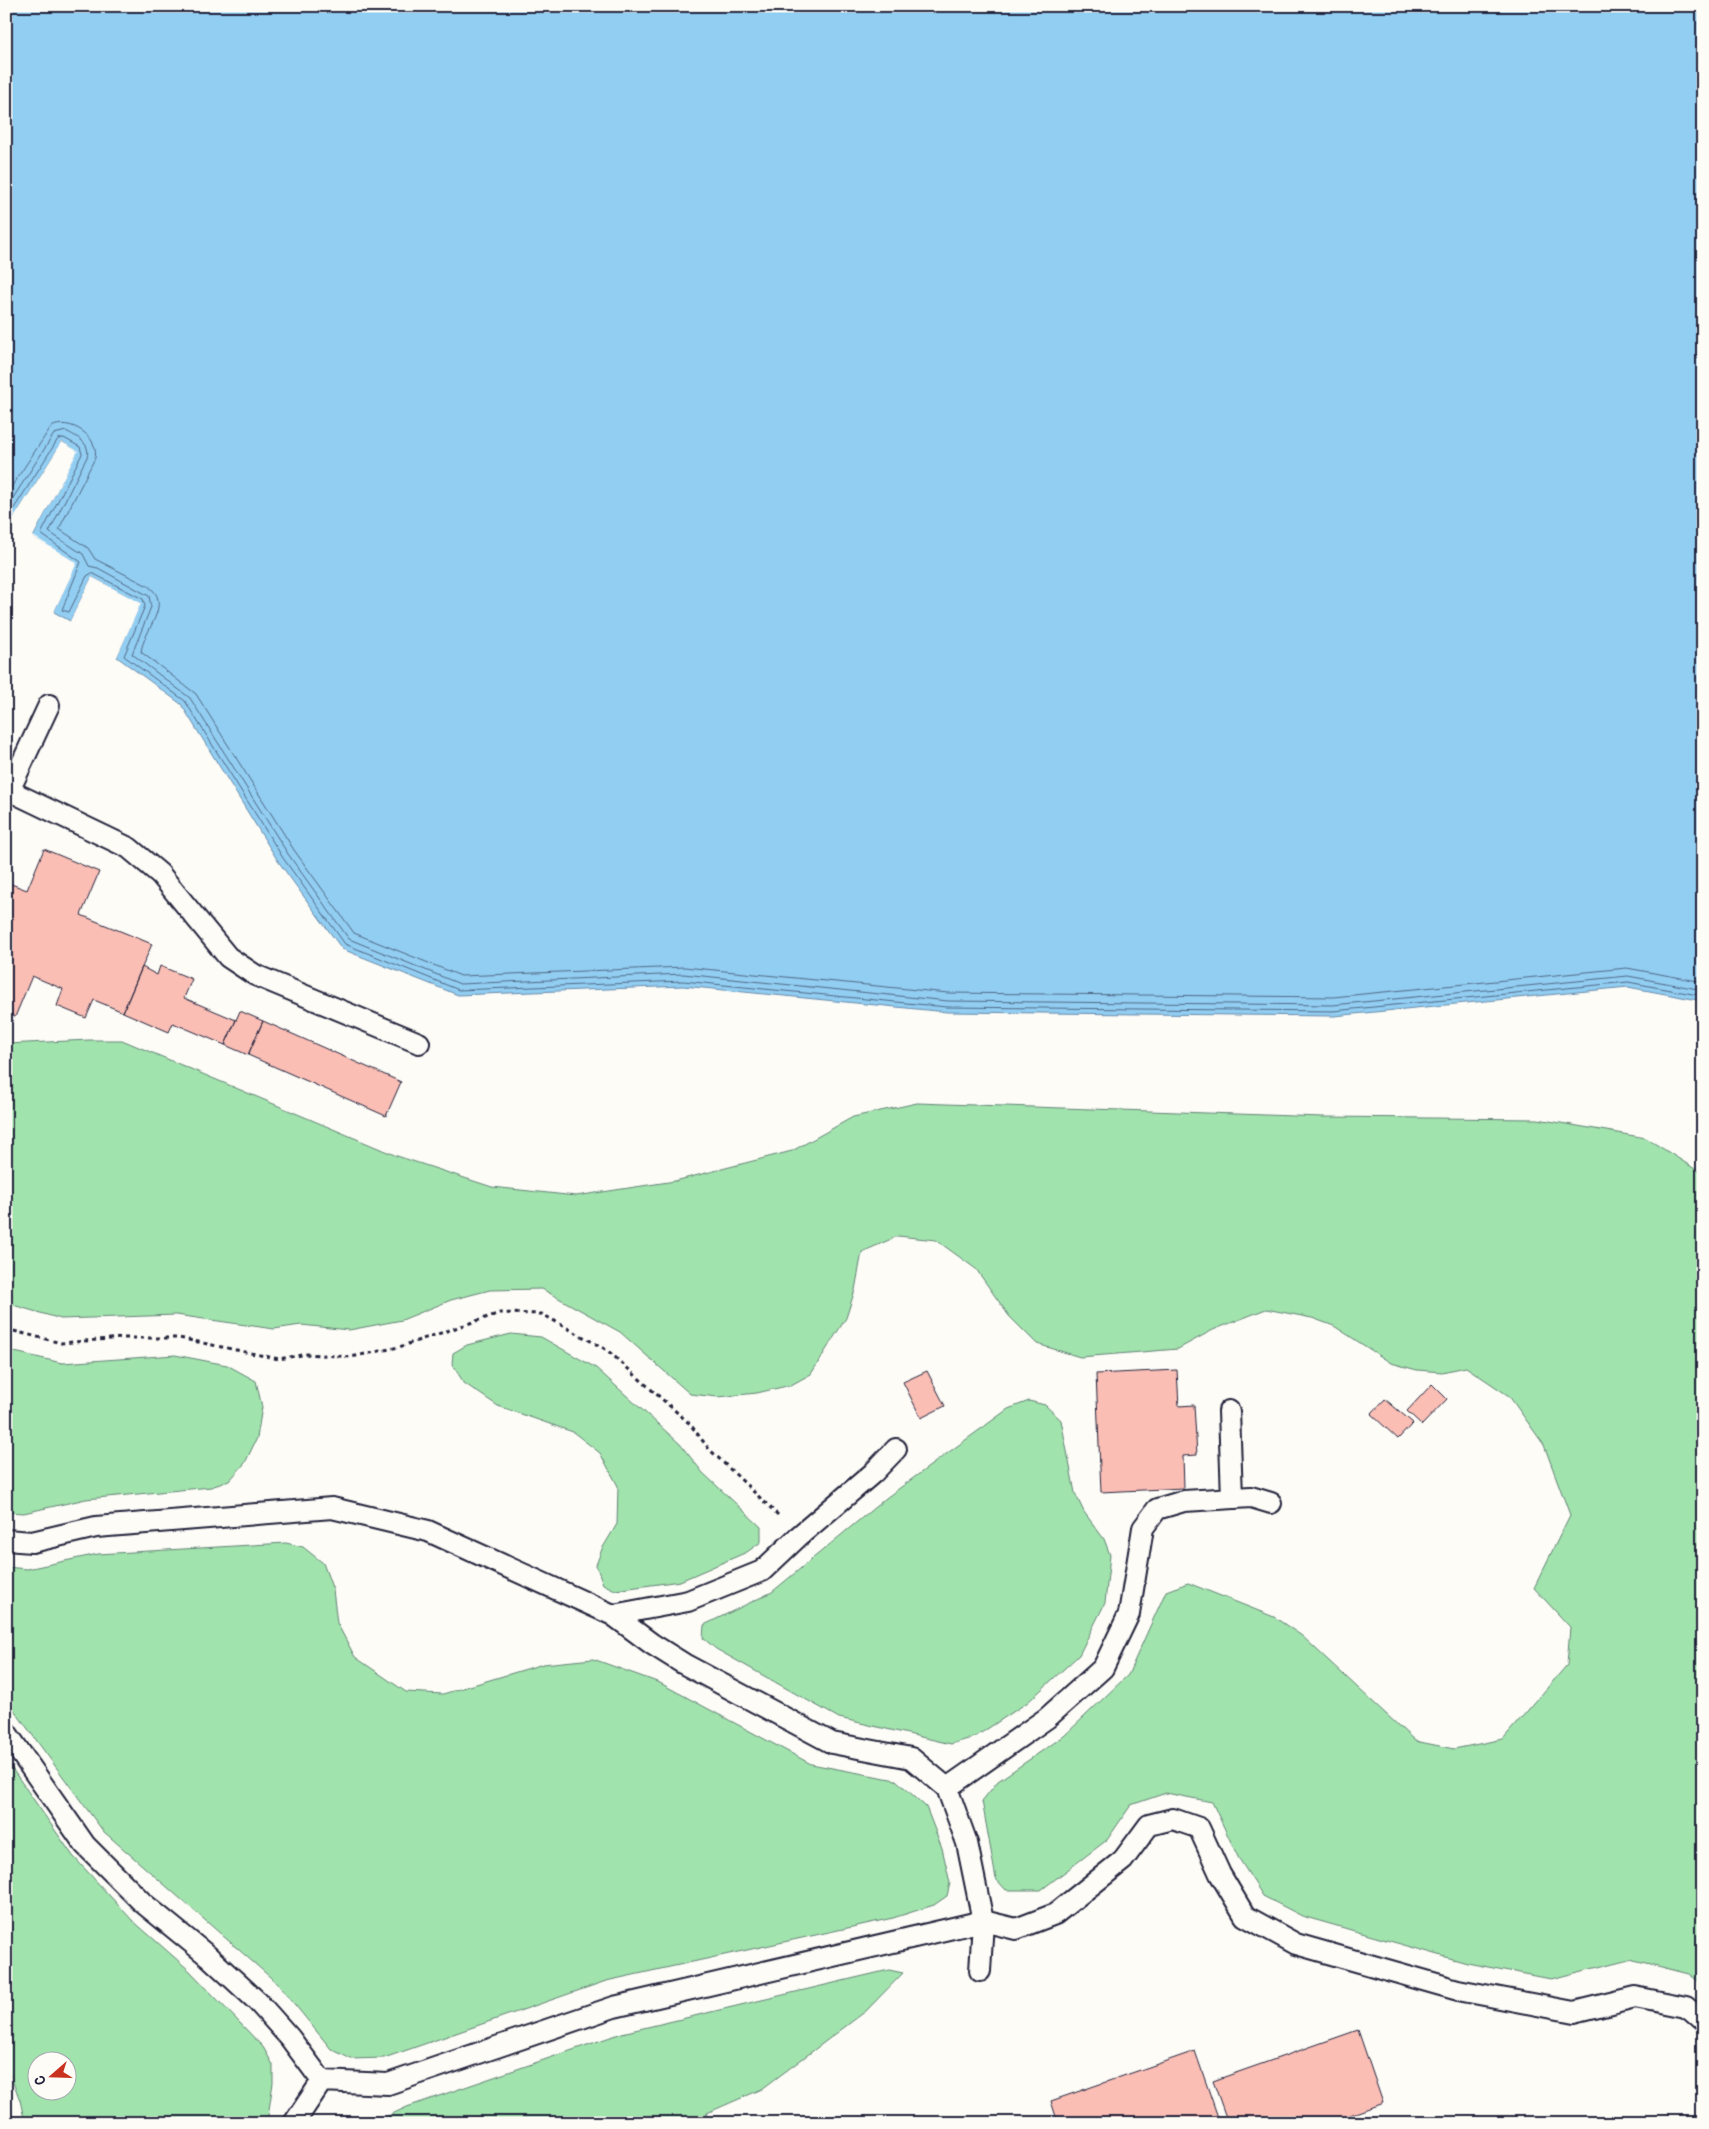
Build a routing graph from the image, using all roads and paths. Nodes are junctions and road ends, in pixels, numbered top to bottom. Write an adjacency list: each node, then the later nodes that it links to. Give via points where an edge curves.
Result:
1 (48, 705): 2 (lane)
2 (8, 790): 3 (lane, via 129,848 160,874 228,957 255,975)
3 (419, 1043)
4 (6, 1328): 9 (path, via 61,1342 179,1338 279,1359 307,1354 351,1357 399,1347 500,1313 542,1314 607,1350 690,1424 709,1449)
5 (1229, 1411): 7 (lane)
6 (896, 1449): 9 (lane, via 847,1497)
7 (1232, 1498): 8 (lane, via 1260,1498); 13 (lane, via 1184,1501 1157,1509 1143,1528 1129,1614 1104,1668 1048,1718)
8 (1271, 1503)
9 (799, 1536): 11 (lane, via 762,1571 688,1601)
10 (6, 1540): 11 (lane, via 32,1542 96,1527 332,1508 428,1532)
11 (612, 1615): 13 (lane, via 684,1664 832,1744 911,1758)
12 (6, 1732): 17 (lane, via 85,1845 144,1903 257,2001)
13 (947, 1788): 14 (lane, via 966,1843)
14 (983, 1922): 15 (lane); 16 (lane, via 1016,1929 1055,1914 1123,1860 1149,1825 1173,1819 1199,1828 1220,1874 1245,1916 1296,1944 1458,1990 1574,2012 1635,1997 1686,2006); 17 (lane, via 614,2007 388,2084)
15 (980, 1971)
16 (1703, 2022)
17 (322, 2081): 18 (lane)
18 (294, 2123)

